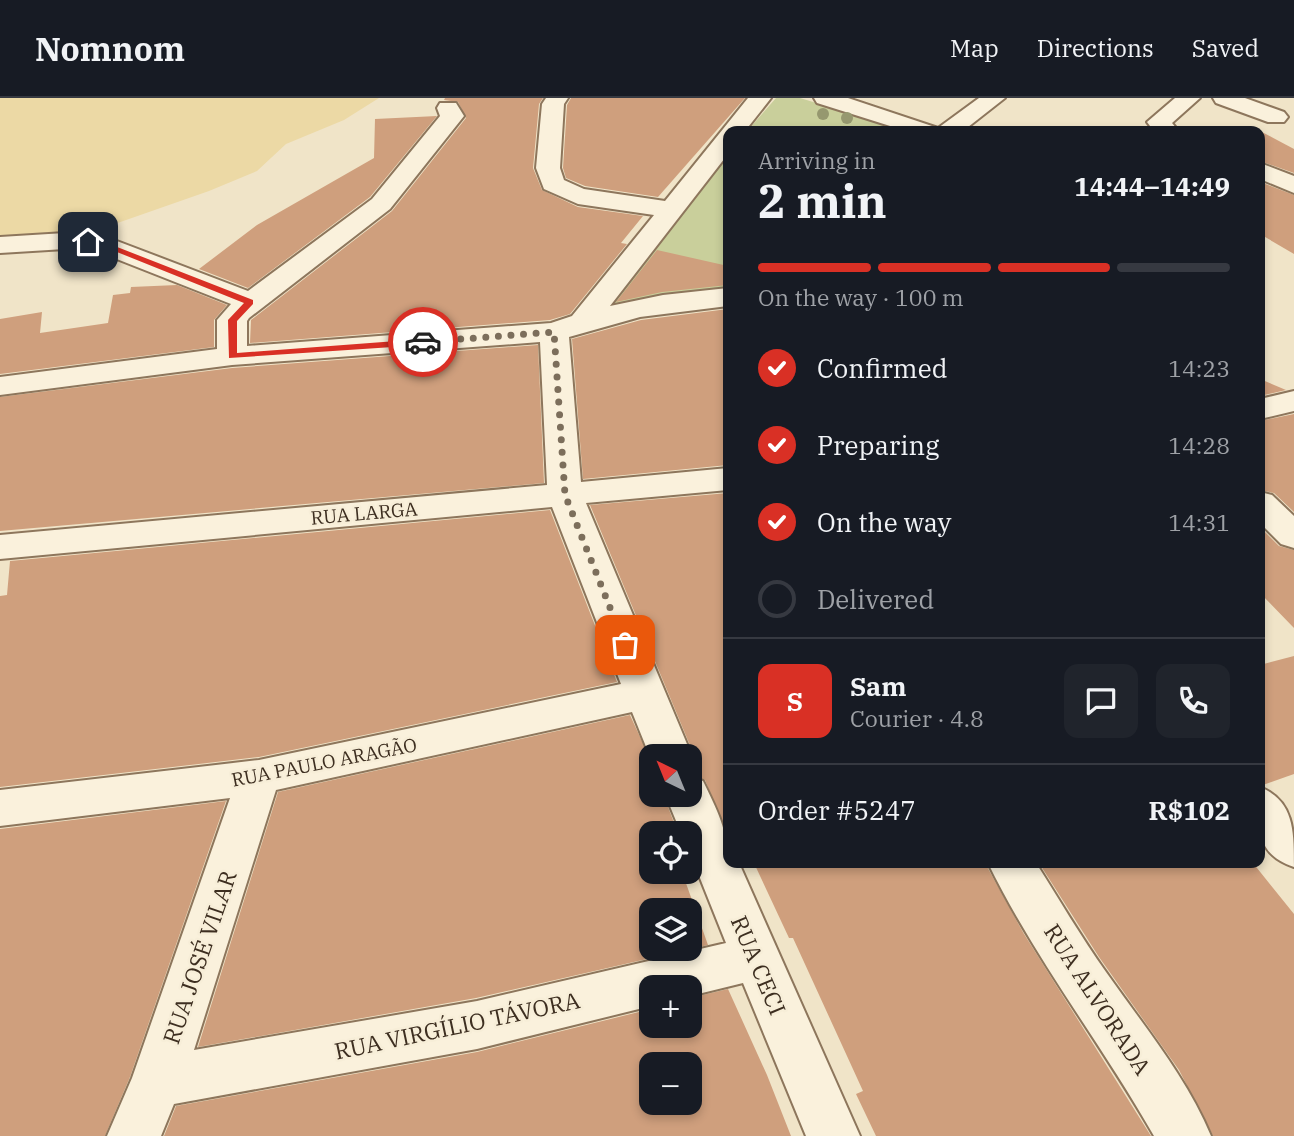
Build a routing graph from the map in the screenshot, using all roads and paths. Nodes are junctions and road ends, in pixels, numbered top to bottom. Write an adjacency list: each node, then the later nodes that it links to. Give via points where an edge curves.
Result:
1 (557, 98): 16 (street, via 548,168 553,184 578,196)
2 (760, 98): 9 (street)
3 (825, 98): 10 (street)
4 (994, 98): 11 (street)
5 (1189, 98): 12 (street, via 1160,122)
6 (1224, 98): 8 (street)
7 (448, 108): 19 (street, via 452,116 381,204)
8 (1276, 117)
9 (737, 126)
10 (913, 126)
11 (955, 126)
12 (1162, 126)
13 (723, 144): 16 (street)
14 (1265, 174): 15 (street)
15 (1286, 191)
16 (670, 209): 20 (street)
17 (0, 245): 19 (street, via 65,241 109,246)
18 (723, 298): 20 (street, via 703,298)
19 (250, 302): 21 (street, via 232,320)
20 (568, 327): 21 (street); 26 (street)
21 (232, 356): 22 (street)
22 (0, 386)
23 (1294, 401): 24 (street)
24 (1265, 408)
25 (723, 480): 26 (street, RUA LARGA)
26 (565, 495): 29 (street, RUA LARGA); 30 (street)
27 (1265, 508): 28 (street)
28 (1294, 536)
29 (0, 547)
30 (645, 694): 31 (street); 32 (street, RUA PAULO ARAGÃO)
31 (666, 744)
32 (259, 777): 34 (street, RUA PAULO ARAGÃO); 39 (street, RUA JOSÉ VILAR)
33 (692, 807): 38 (street, RUA CECI)
34 (0, 808)
35 (1265, 811): 36 (street)
36 (1294, 848)
37 (1014, 868): 42 (street, RUA ALVORADA)
38 (756, 958): 39 (street, RUA VIRGÍLIO TÁVORA, via 477,1025); 41 (street, RUA CECI)
39 (157, 1082): 40 (street, RUA JOSÉ VILAR)
40 (134, 1136)
41 (833, 1136)
42 (1184, 1136)

